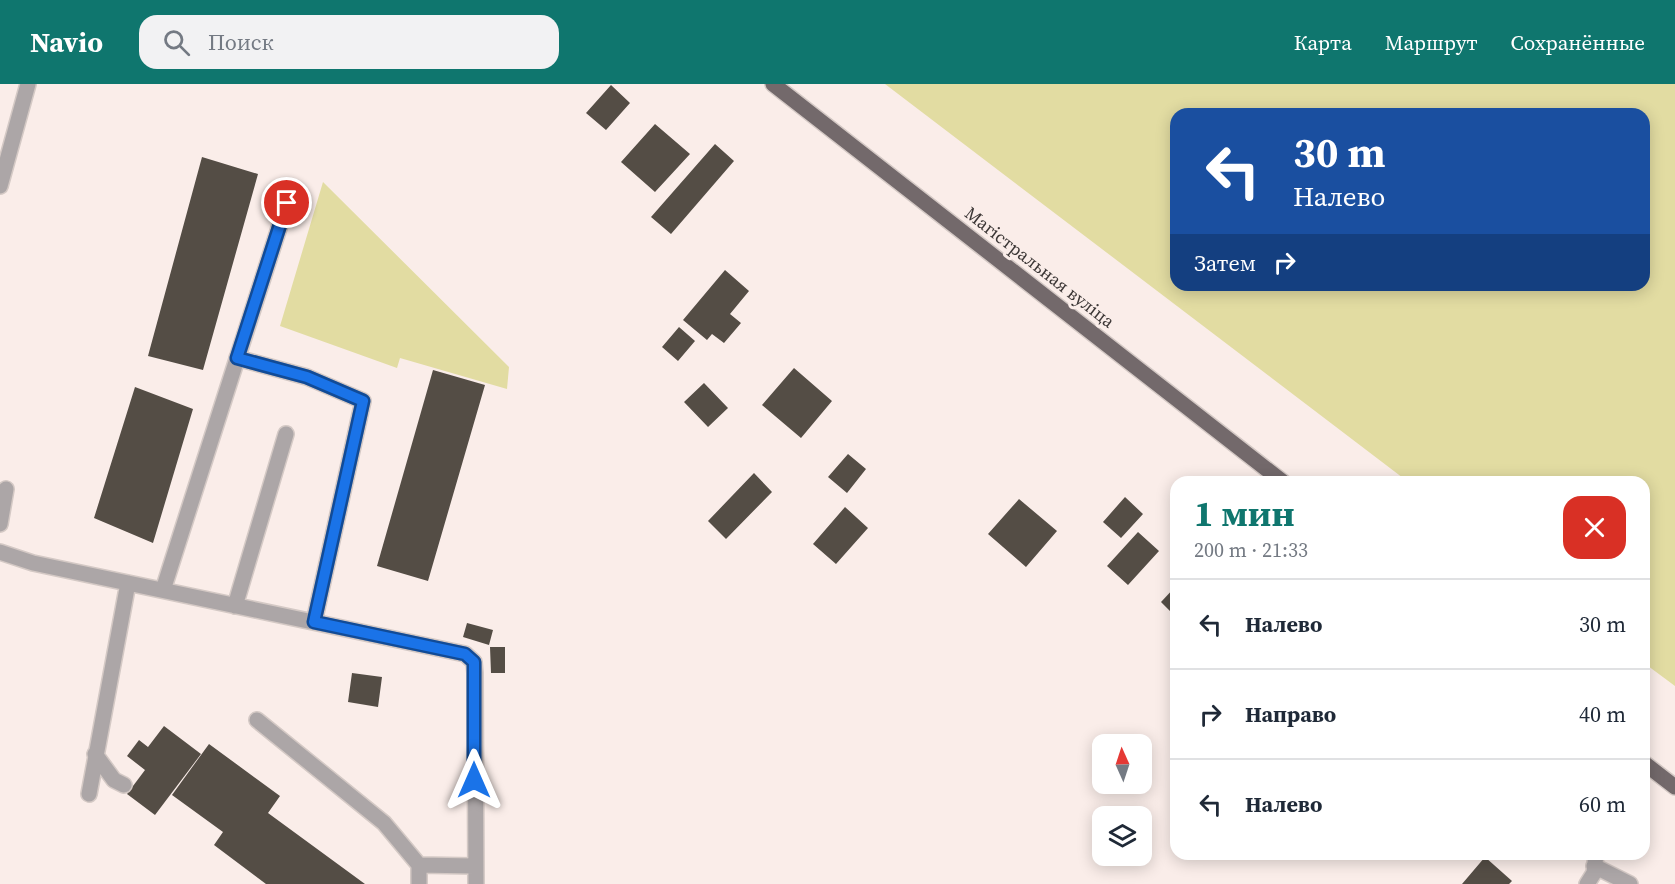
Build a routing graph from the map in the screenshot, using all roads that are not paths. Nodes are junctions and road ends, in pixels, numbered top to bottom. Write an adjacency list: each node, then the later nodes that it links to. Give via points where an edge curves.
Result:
1 (28, 84): 3 (street)
2 (774, 84): 7 (main road, Магістральная вуліца)
3 (0, 186)
4 (287, 203): 5 (street)
5 (237, 358): 12 (street); 14 (street, via 307,377 363,401)
6 (286, 434): 13 (street)
7 (1275, 476)
8 (6, 489): 9 (street)
9 (0, 524)
10 (0, 552): 11 (street)
11 (128, 583): 12 (street); 16 (street)
12 (164, 590): 13 (street)
13 (235, 606): 14 (street)
14 (314, 622): 23 (street, via 465,654 474,662)
15 (257, 720): 22 (street, via 384,823)
16 (94, 754): 18 (street, via 114,780); 20 (street)
17 (1650, 771): 19 (main road)
18 (124, 785)
19 (1675, 787)
20 (89, 794)
21 (1595, 860): 26 (street, via 1594,873); 27 (street)
22 (419, 865): 23 (street); 24 (street)
23 (474, 866): 25 (street)
24 (419, 884)
25 (476, 884)
26 (1587, 884)
27 (1630, 884)

